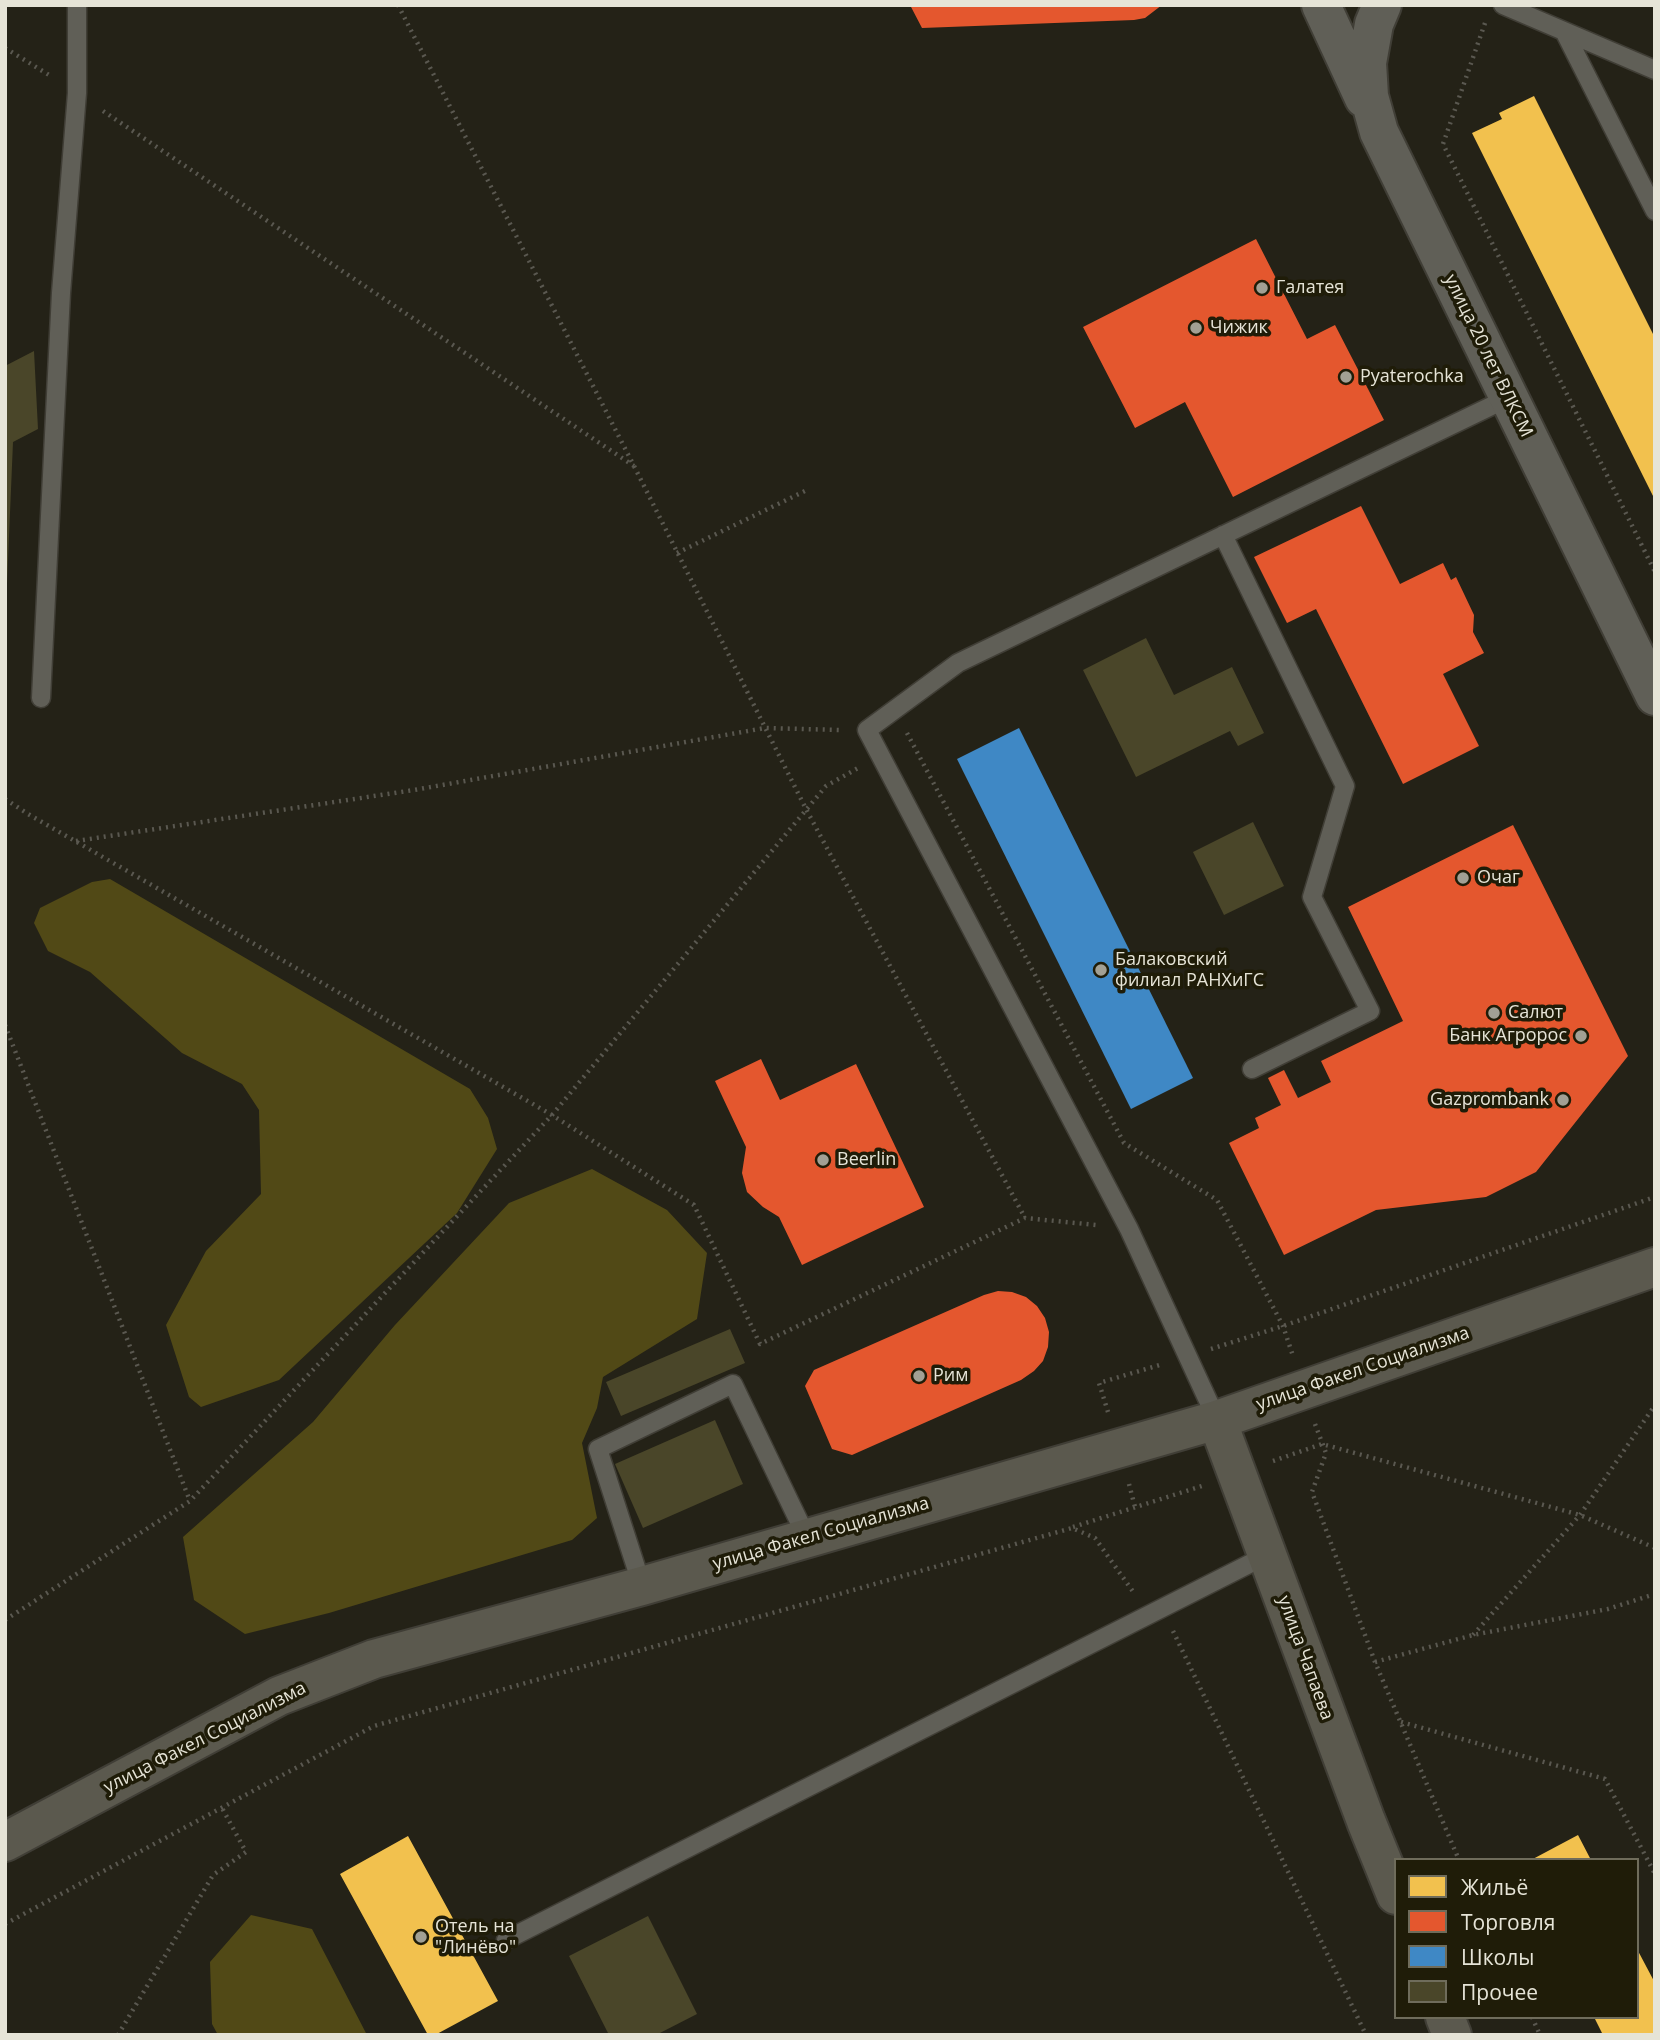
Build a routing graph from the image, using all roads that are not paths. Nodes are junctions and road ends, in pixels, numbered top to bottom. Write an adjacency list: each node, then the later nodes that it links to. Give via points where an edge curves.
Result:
1 (78, 5): 12 (lane, via 77,93 61,293)
2 (1321, 5): 7 (street)
3 (1382, 5): 7 (street, улица 20 лет ВЛКСМ, via 1367,63 1369,96)
4 (1503, 5): 5 (lane)
5 (1564, 31): 6 (lane); 8 (lane)
6 (1655, 70)
7 (1379, 132): 9 (street, улица 20 лет ВЛКСМ)
8 (1655, 211)
9 (1508, 398): 10 (lane); 11 (street, улица 20 лет ВЛКСМ)
10 (1223, 535): 13 (lane, via 1345,786 1312,897 1370,1011); 15 (lane, via 958,663 867,730 1129,1229)
11 (1655, 696)
12 (41, 698)
13 (1252, 1069)
14 (1655, 1267): 15 (main road, улица Факел Социализма)
15 (1217, 1420): 16 (main road, улица Факел Социализма); 17 (main road, улица Чапаева)
16 (807, 1538): 18 (main road, улица Факел Социализма); 18 (lane, via 733,1384 598,1449)
17 (1267, 1555): 20 (main road, улица Чапаева); 21 (lane)
18 (642, 1586): 19 (main road, улица Факел Социализма, via 374,1659 279,1696)
19 (5, 1842)
20 (1394, 1890)
21 (506, 1940)

